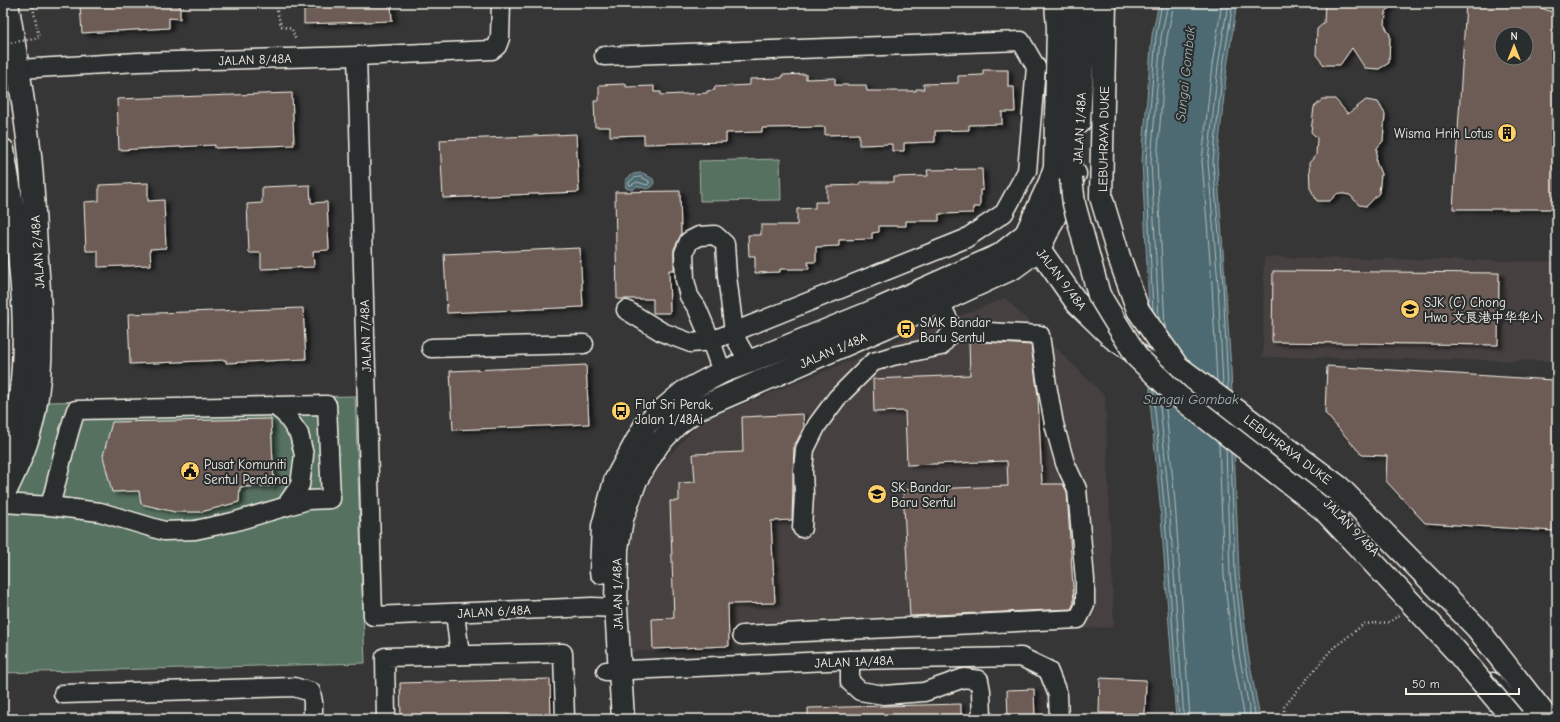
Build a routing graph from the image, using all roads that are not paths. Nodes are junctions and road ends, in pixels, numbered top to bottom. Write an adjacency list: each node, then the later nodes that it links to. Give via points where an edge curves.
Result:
1 (7, 3): 9 (main road, JALAN 2/48A)
2 (501, 3): 7 (street, JALAN 8/48A, via 500,38 492,50)
3 (1056, 3): 11 (main road, JALAN 1/48A, via 1058,28 1055,167)
4 (1071, 3): 43 (main road, LEBUHRAYA DUKE, bridge, via 1069,128 1074,204 1099,295 1112,318 1138,358 1178,396 1324,510 1456,651)
5 (1084, 3): 11 (main road, JALAN 1/48A, via 1076,172)
6 (1105, 3): 45 (main road, LEBUHRAYA DUKE, via 1101,197 1138,310 1177,366 1339,487 1477,628)
7 (357, 56): 9 (street, JALAN 8/48A, via 138,62); 30 (street, JALAN 7/48A)
8 (604, 56): 15 (street, via 1021,41 1036,68 1027,171 1004,213 965,239)
9 (19, 69): 23 (main road, JALAN 2/48A, via 30,157 41,313 40,366 34,414 28,437 19,465)
10 (3, 150): 22 (main road, JALAN 2/48A, via 19,259 24,368 12,440)
11 (1032, 242): 12 (main road, JALAN 1/48A, via 1013,268); 19 (main road, JALAN 1/48A); 44 (main road, JALAN 9/48A, bridge, via 1077,303 1112,338 1283,457 1358,532 1504,698)
12 (940, 302): 14 (street); 28 (main road, JALAN 1/48A, via 698,409 676,425 658,444 636,480 622,519)
13 (626, 310): 16 (street, via 662,332 691,343)
14 (953, 330): 27 (street, via 941,346 873,362 836,398 817,425 805,450); 31 (street, via 1040,335 1054,424 1065,463 1077,489 1085,580 1085,605 1078,619)
15 (734, 332): 16 (street); 16 (street, via 726,276 725,244 715,235 698,236 689,241 684,253 685,280 689,296); 19 (street)
16 (711, 341): 20 (street)
17 (584, 344): 18 (street)
18 (431, 348)
19 (749, 362): 20 (main road, JALAN 1/48A)
20 (722, 372): 28 (main road, JALAN 1/48A, via 684,392 646,424 615,481 603,526)
21 (275, 406): 25 (street, via 76,410); 26 (street, via 285,414 299,434 304,454 300,485); 26 (street, via 327,405 331,499 308,500)
22 (3, 462)
23 (3, 496)
24 (3, 503): 25 (street)
25 (50, 506): 26 (street, via 100,512 164,531 195,530)
26 (285, 507)
27 (802, 528)
28 (608, 607): 29 (street, JALAN 6/48A); 34 (main road, JALAN 1/48A)
29 (455, 613): 30 (street, JALAN 6/48A); 32 (street)
30 (372, 616)
31 (742, 635)
32 (460, 655): 37 (street, via 385,657); 38 (street, via 563,652)
33 (850, 660): 34 (street, JALAN 1A/48A); 41 (street, via 850,682 860,691 884,695 924,692 964,678 979,680); 42 (street, JALAN 1A/48A, via 1021,657 1048,670 1058,695)
34 (613, 671): 39 (main road, JALAN 1/48A); 40 (main road, JALAN 1/48A)
35 (64, 694): 36 (street, via 294,687 311,692)
36 (313, 719)
37 (386, 719)
38 (565, 719)
39 (609, 719)
40 (623, 719)
41 (982, 719)
42 (1059, 719)
43 (1513, 719)
44 (1543, 719)
45 (1548, 719)

